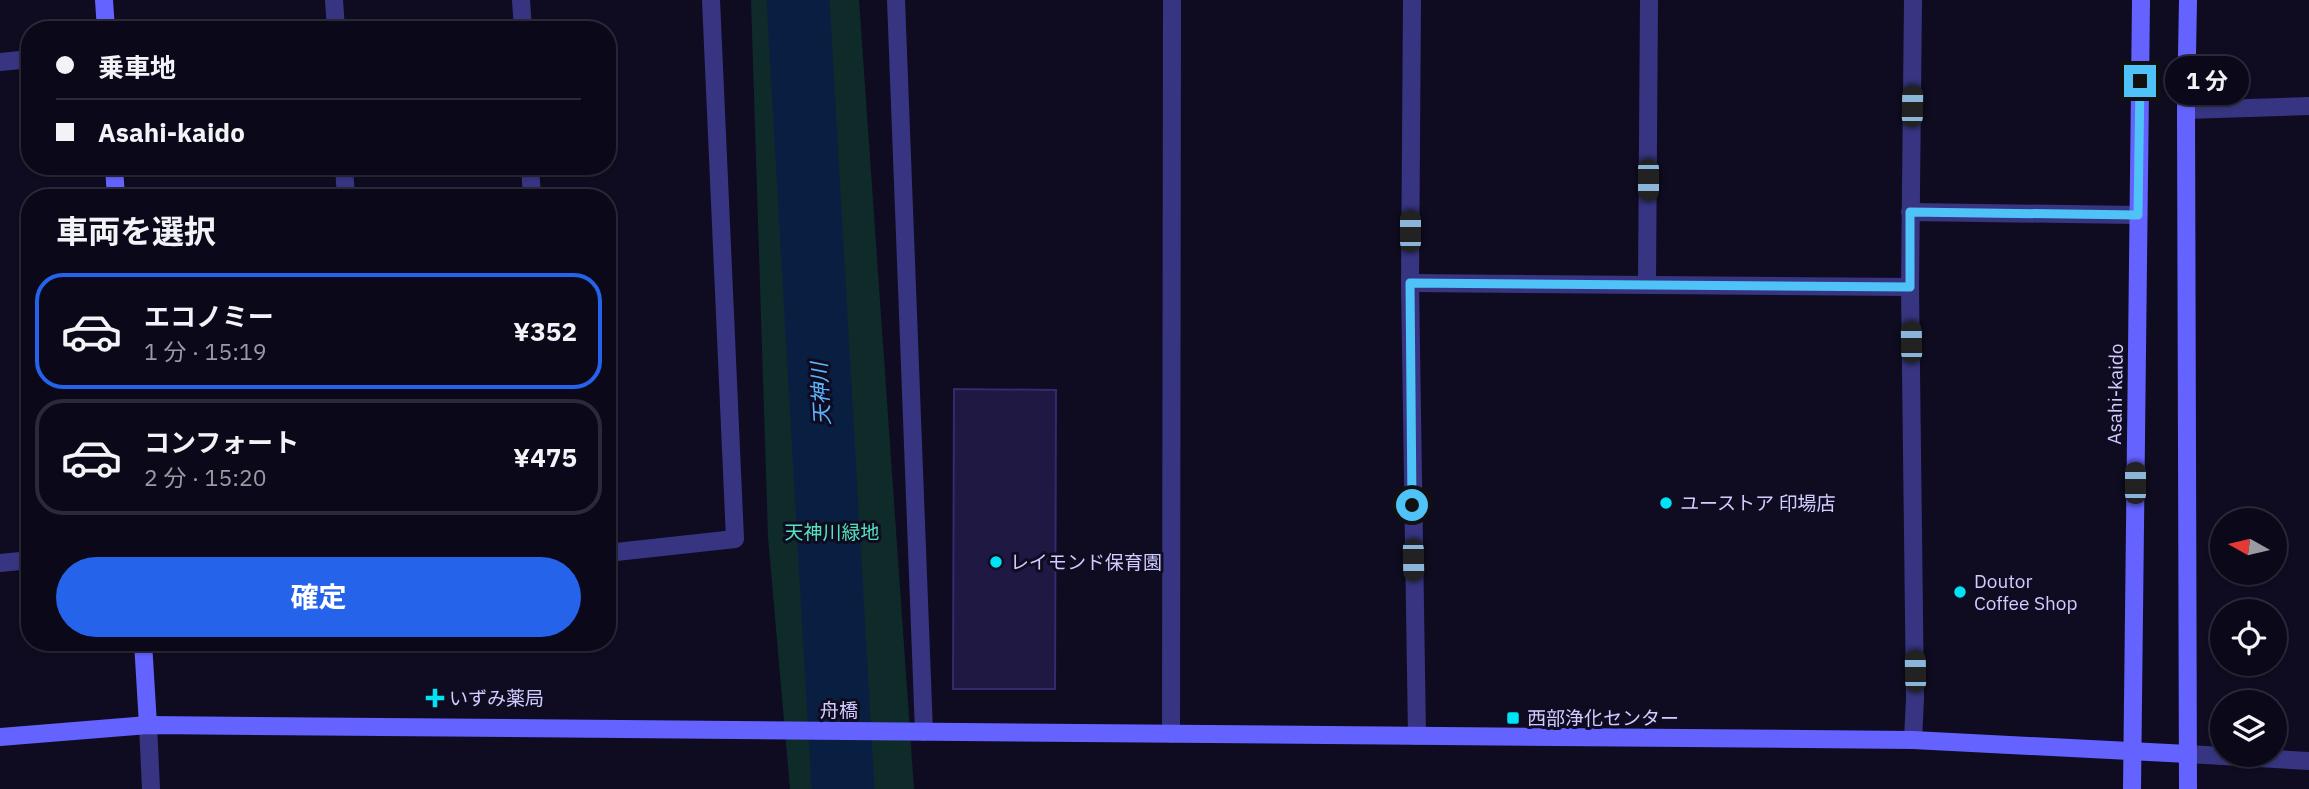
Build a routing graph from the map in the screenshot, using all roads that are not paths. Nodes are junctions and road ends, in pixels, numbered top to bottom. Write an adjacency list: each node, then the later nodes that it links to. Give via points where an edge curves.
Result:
1 (104, 0): 12 (street)
2 (334, 0): 13 (street)
3 (522, 0): 14 (street)
4 (711, 0): 24 (street, via 735,538)
5 (896, 0): 29 (street)
6 (1172, 0): 30 (street)
7 (1412, 0): 21 (street)
8 (1649, 0): 22 (street)
9 (1913, 0): 19 (street)
10 (2141, 0): 20 (street, Asahi-kaido)
11 (2188, 0): 18 (street)
12 (105, 21)
13 (335, 21)
14 (523, 21)
15 (21, 60): 16 (street)
16 (0, 62)
17 (2309, 106): 18 (street)
18 (2186, 110): 35 (street)
19 (1910, 212): 20 (street); 23 (street)
20 (2138, 215): 34 (street, Asahi-kaido)
21 (1410, 283): 22 (street); 31 (street)
22 (1647, 284): 23 (street)
23 (1910, 287): 33 (street)
24 (616, 552)
25 (21, 560): 26 (street)
26 (0, 564)
27 (144, 651): 28 (street)
28 (148, 725): 29 (street, 舟橋); 32 (street, 舟橋); 37 (street)
29 (925, 732): 30 (street, 舟橋)
30 (1171, 734): 31 (street, 舟橋)
31 (1416, 736): 33 (street, 舟橋)
32 (0, 737)
33 (1913, 740): 34 (street, 舟橋)
34 (2132, 752): 35 (street, 舟橋); 38 (street, Asahi-kaido)
35 (2188, 754): 36 (street); 39 (street)
36 (2309, 761)
37 (152, 789)
38 (2132, 789)
39 (2188, 789)

